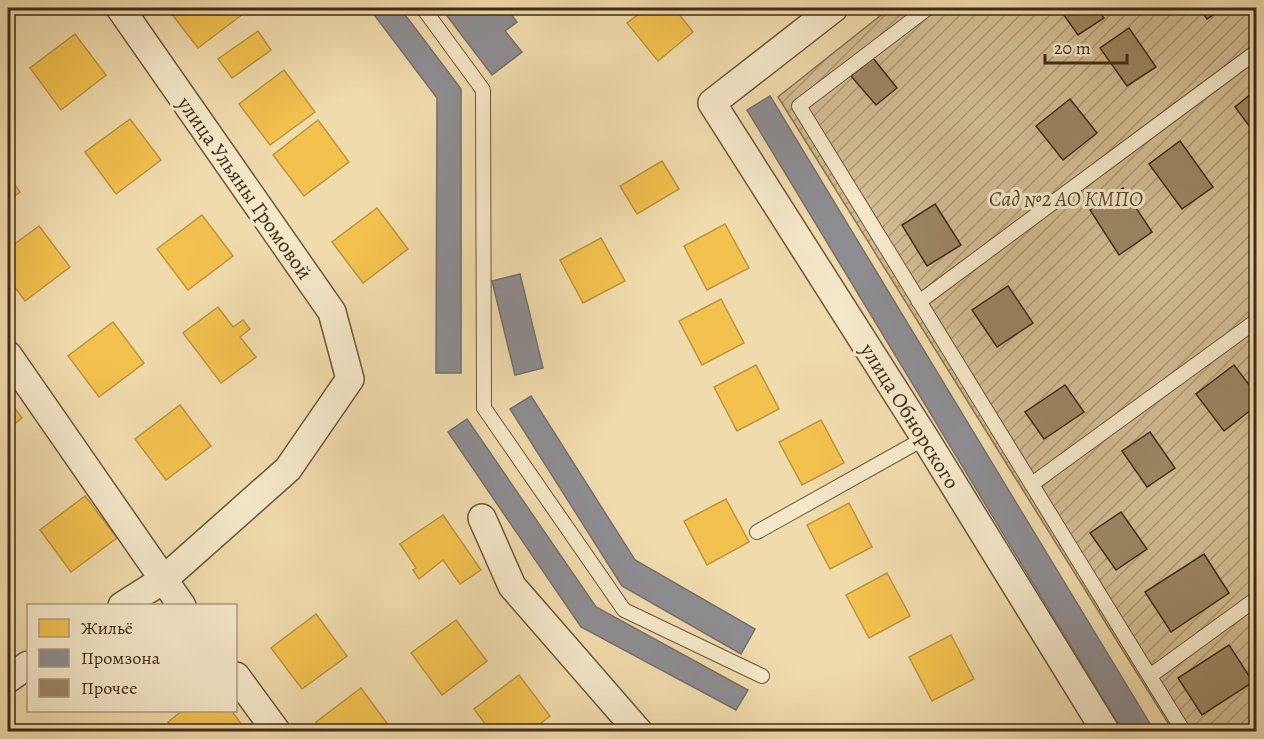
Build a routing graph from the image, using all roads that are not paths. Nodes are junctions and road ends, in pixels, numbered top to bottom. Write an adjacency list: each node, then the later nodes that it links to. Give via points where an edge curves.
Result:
1 (120, 8): 13 (street, улица Ульяны Громовой, via 332,312 350,379 288,469)
2 (423, 8): 18 (lane, via 483,90 484,408 624,610)
3 (834, 8): 9 (street, улица Обнорского, via 712,103)
4 (928, 8): 6 (lane, via 799,106)
5 (1257, 52): 6 (lane)
6 (919, 302): 10 (lane)
7 (1257, 321): 10 (lane)
8 (8, 355): 13 (street)
9 (925, 438): 12 (lane); 24 (street, улица Обнорского)
10 (1032, 484): 19 (lane)
11 (482, 518): 23 (street, via 512,586)
12 (757, 532)
13 (163, 580): 15 (street); 16 (street)
14 (1257, 599): 19 (lane)
15 (125, 604)
16 (181, 604)
17 (27, 666): 21 (street)
18 (762, 676)
19 (1150, 676): 25 (lane)
20 (237, 677): 22 (street)
21 (8, 679)
22 (277, 732)
23 (639, 732)
24 (1106, 732)
25 (1184, 732)

